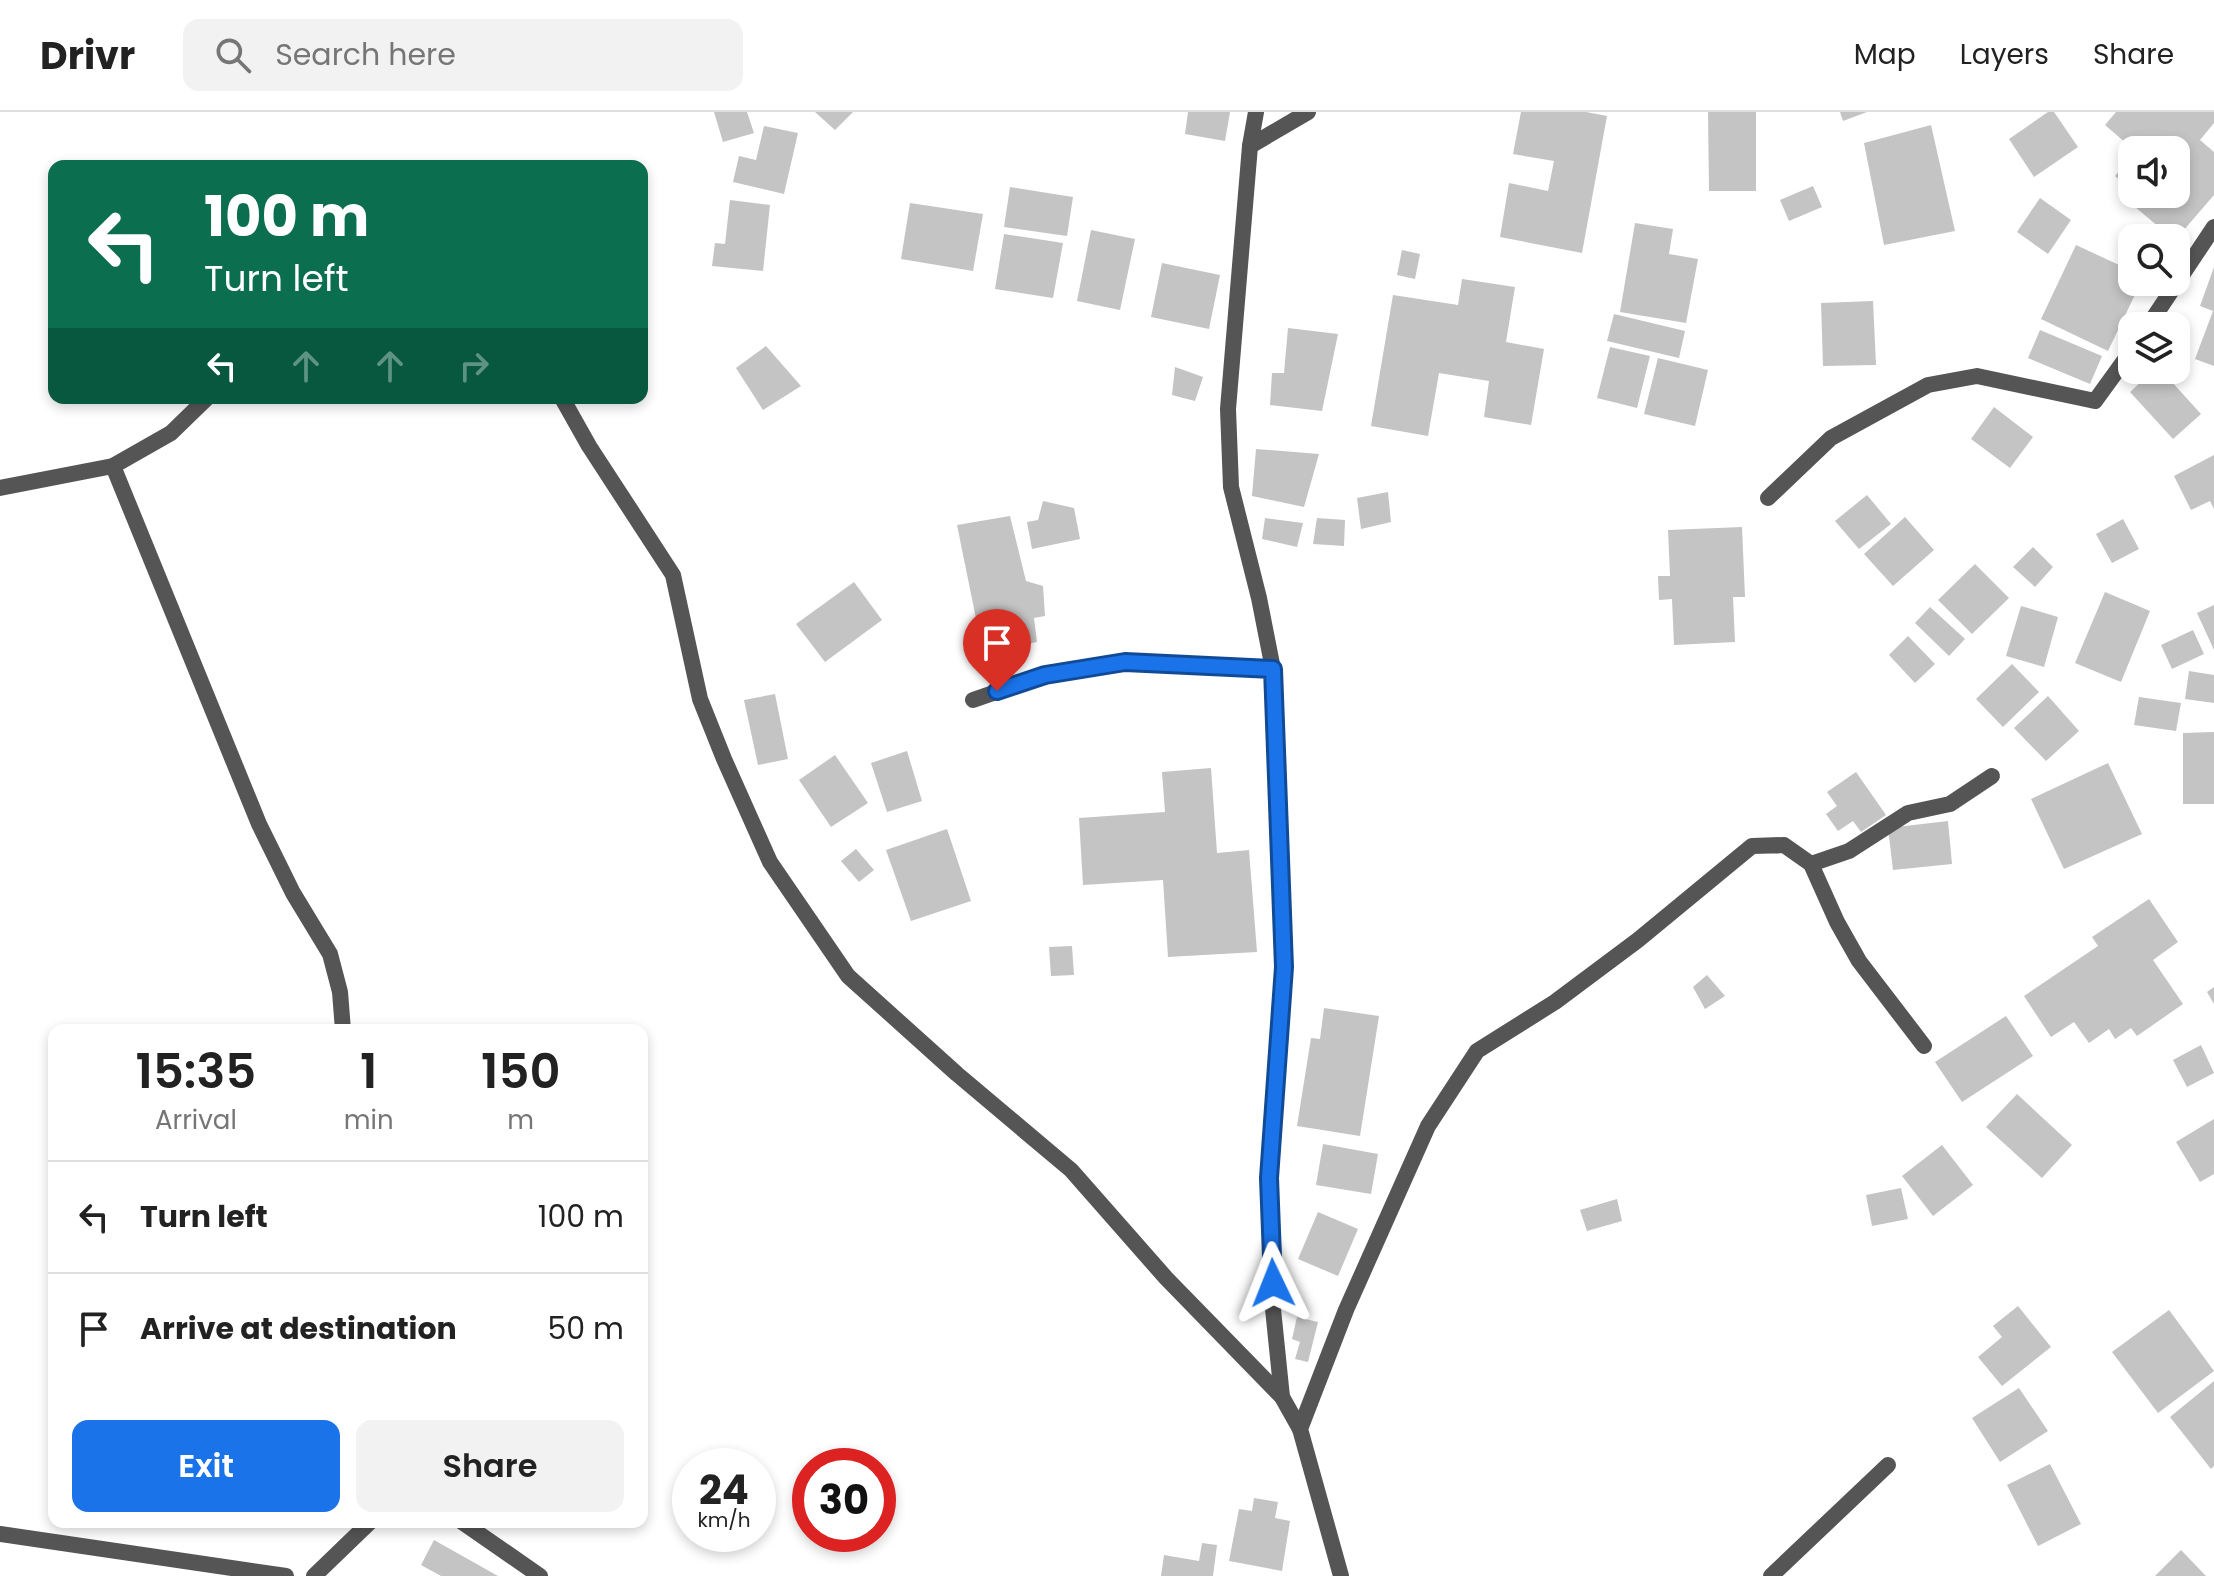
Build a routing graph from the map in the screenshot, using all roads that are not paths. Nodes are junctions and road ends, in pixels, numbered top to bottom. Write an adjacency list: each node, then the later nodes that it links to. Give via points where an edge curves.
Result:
1 (1256, 112): 3 (street)
2 (1308, 112): 3 (street)
3 (1250, 146): 12 (street, via 1228,409 1231,487)
4 (2214, 227): 5 (street)
5 (2157, 312)
6 (2118, 369): 11 (street, via 2095,401 1977,376 1928,385 1831,438)
7 (201, 404): 9 (street, via 171,433)
8 (565, 404): 18 (street, via 673,575 700,699 724,759 770,862 848,976 1071,1170)
9 (113, 466): 10 (street); 16 (street, via 259,824 330,954)
10 (0, 488)
11 (1768, 498)
12 (1273, 669): 13 (street, via 1125,662 1045,675); 18 (street, via 1284,967 1269,1178)
13 (973, 700)
14 (1992, 776): 15 (street, via 1950,804 1908,813 1849,851)
15 (1811, 864): 17 (street, via 1859,961); 19 (street, via 1784,845 1752,846 1555,1002 1477,1051 1428,1126)
16 (343, 1024)
17 (1924, 1046)
18 (1282, 1397): 19 (street)
19 (1300, 1429): 27 (street)
20 (1888, 1465): 28 (street)
21 (364, 1528): 25 (street)
22 (471, 1528): 26 (street)
23 (0, 1534): 24 (street)
24 (286, 1576)
25 (314, 1576)
26 (540, 1576)
27 (1341, 1576)
28 (1771, 1576)

